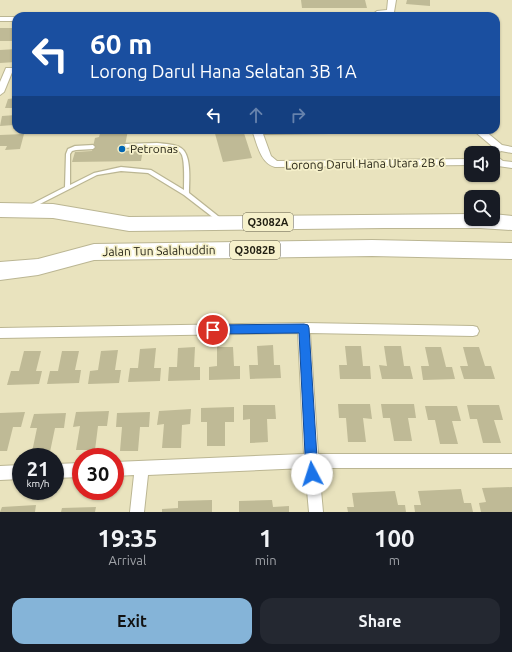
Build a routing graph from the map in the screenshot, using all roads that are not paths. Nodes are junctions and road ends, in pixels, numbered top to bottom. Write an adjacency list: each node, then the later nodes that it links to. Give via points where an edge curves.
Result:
1 (392, 0): 2 (street)
2 (392, 12)
3 (0, 19): 4 (street)
4 (12, 19)
5 (0, 70): 6 (street)
6 (12, 70)
7 (12, 72): 8 (street)
8 (0, 92)
9 (258, 134): 16 (street, Lorong Darul Hana Utara 2B 6, via 267,158 275,164)
10 (482, 134): 12 (street)
11 (125, 146): 20 (lane, via 169,145 179,148 184,154)
12 (492, 146)
13 (93, 147): 19 (lane, via 70,150)
14 (500, 150): 15 (street)
15 (512, 150)
16 (464, 162)
17 (500, 163): 18 (street)
18 (512, 165)
19 (67, 187): 20 (lane, via 96,174 121,169 149,171); 21 (lane)
20 (186, 194): 23 (lane)
21 (26, 209): 22 (highway, Q3082A); 23 (highway, Q3082A, via 129,224)
22 (0, 210)
23 (223, 222): 24 (highway, Q3082A)
24 (512, 223)
25 (512, 251): 26 (highway, Jalan Tun Salahuddin / Q3082B, via 372,248 94,252 38,267)
26 (0, 271)
27 (304, 328): 28 (street); 29 (street); 30 (street)
28 (473, 331)
29 (0, 333)
30 (311, 461): 31 (street); 32 (street); 37 (street)
31 (512, 461)
32 (142, 468): 33 (street); 36 (street)
33 (124, 469)
34 (0, 472): 35 (street)
35 (12, 472)
36 (137, 512)
37 (316, 512)

